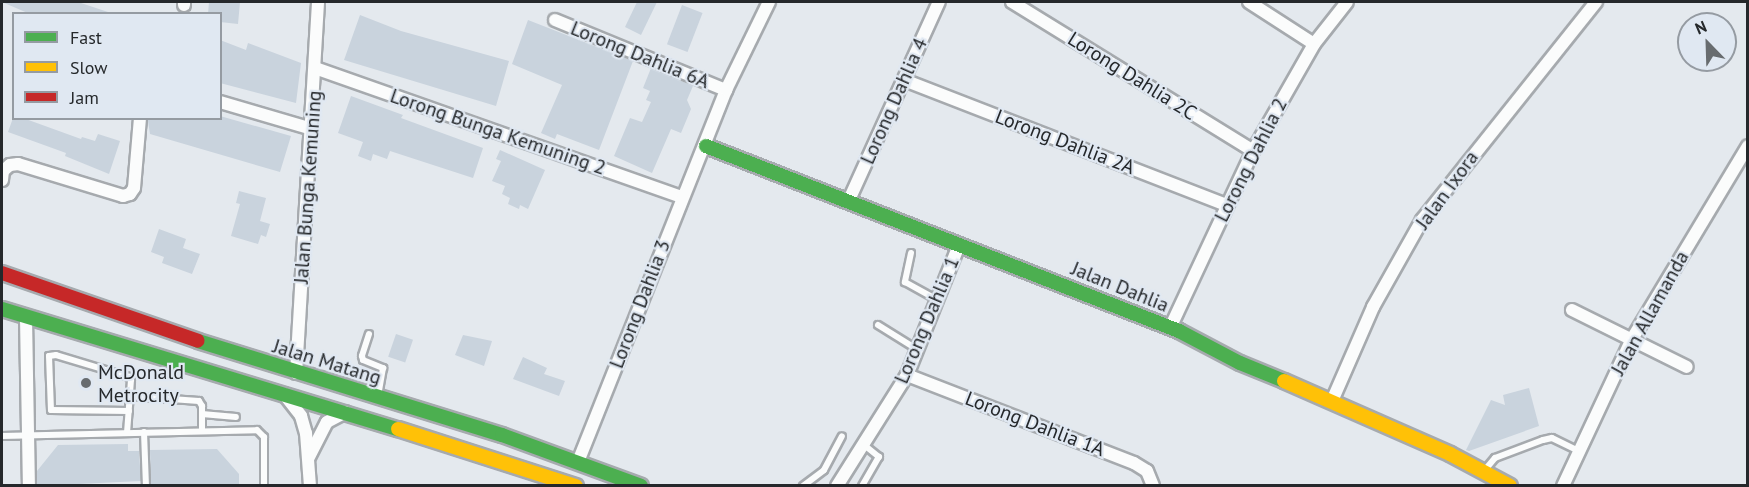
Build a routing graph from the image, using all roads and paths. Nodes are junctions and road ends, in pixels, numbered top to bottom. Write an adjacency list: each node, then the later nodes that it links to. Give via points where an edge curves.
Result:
1 (318, 2): 10 (street, Jalan Bunga Kemuning)
2 (769, 2): 12 (street, Lorong Dahlia 3)
3 (939, 2): 11 (street, Lorong Dahlia 4)
4 (1012, 2): 18 (street, Lorong Dahlia 2C)
5 (1249, 2): 9 (street)
6 (1347, 2): 9 (street, Lorong Dahlia 2)
7 (1596, 2): 41 (street, Jalan Ixora, via 1422,220 1373,307)
8 (555, 20): 12 (street, Lorong Dahlia 6A)
9 (1314, 44): 18 (street, Lorong Dahlia 2)
10 (315, 68): 15 (street, Jalan Bunga Kemuning); 20 (street, Lorong Bunga Kemuning 2)
11 (904, 80): 21 (street, Lorong Dahlia 4); 22 (street, Lorong Dahlia 2A)
12 (726, 90): 16 (street, Lorong Dahlia 3)
13 (222, 103): 15 (street)
14 (140, 120): 19 (street, via 134,188 130,194 123,196 18,164 3,171)
15 (312, 129): 36 (street, Jalan Bunga Kemuning)
16 (706, 146): 20 (street, Lorong Dahlia 3); 21 (main road, Jalan Dahlia)
17 (1748, 146): 33 (street, Jalan Allamanda)
18 (1253, 151): 22 (street, Lorong Dahlia 2)
19 (2, 180)
20 (682, 197): 55 (street, Lorong Dahlia 3)
21 (849, 200): 23 (main road, Jalan Dahlia)
22 (1227, 205): 31 (street, Lorong Dahlia 2)
23 (959, 245): 26 (street, Lorong Dahlia 1); 31 (main road, Jalan Dahlia)
24 (911, 254): 26 (lane, via 905,282)
25 (2, 273): 36 (main road, Jalan Matang)
26 (936, 299): 34 (street, Lorong Dahlia 1)
27 (2, 309): 29 (main road)
28 (1572, 310): 33 (street)
29 (26, 318): 38 (main road); 49 (street)
30 (878, 325): 34 (lane)
31 (1170, 328): 41 (main road, Jalan Dahlia, via 1240,363)
32 (369, 334): 40 (lane, via 363,360 383,368)
33 (1632, 339): 35 (street); 53 (street, Jalan Allamanda)
34 (915, 348): 37 (street, Lorong Dahlia 1)
35 (1687, 367)
36 (296, 373): 40 (main road, Jalan Matang)
37 (907, 375): 52 (street, Lorong Dahlia 1); 66 (street, Lorong Dahlia 1A, via 1134,463 1147,471)
38 (282, 392): 43 (main road); 54 (street, via 301,416)
39 (130, 396): 42 (lane); 42 (lane, via 131,380 126,376 56,355 48,359 51,410); 44 (lane, via 199,401)
40 (377, 398): 55 (main road, Jalan Matang)
41 (1332, 400): 56 (main road, Jalan Dahlia)
42 (129, 411): 48 (lane)
43 (346, 412): 54 (street, via 327,422); 61 (main road)
44 (202, 414): 45 (lane); 46 (lane)
45 (236, 417)
46 (202, 431): 47 (lane); 59 (lane, via 262,433)
47 (144, 432): 48 (lane); 58 (lane)
48 (128, 433): 49 (lane)
49 (27, 435): 50 (lane); 57 (street)
50 (2, 436)
51 (842, 436): 63 (lane, via 824,470)
52 (863, 444): 64 (street, Lorong Dahlia 1); 65 (lane, via 879,457)
53 (1579, 451): 56 (lane, via 1552,438 1495,458); 68 (street, Jalan Allamanda)
54 (309, 458): 60 (street)
55 (578, 462): 62 (main road, Jalan Matang)
56 (1484, 471): 67 (main road, Jalan Dahlia)
57 (29, 486)
58 (147, 486)
59 (264, 486)
60 (310, 486)
61 (576, 486)
62 (641, 486)
63 (803, 486)
64 (837, 486)
65 (861, 486)
66 (1153, 486)
67 (1510, 486)
68 (1563, 486)

